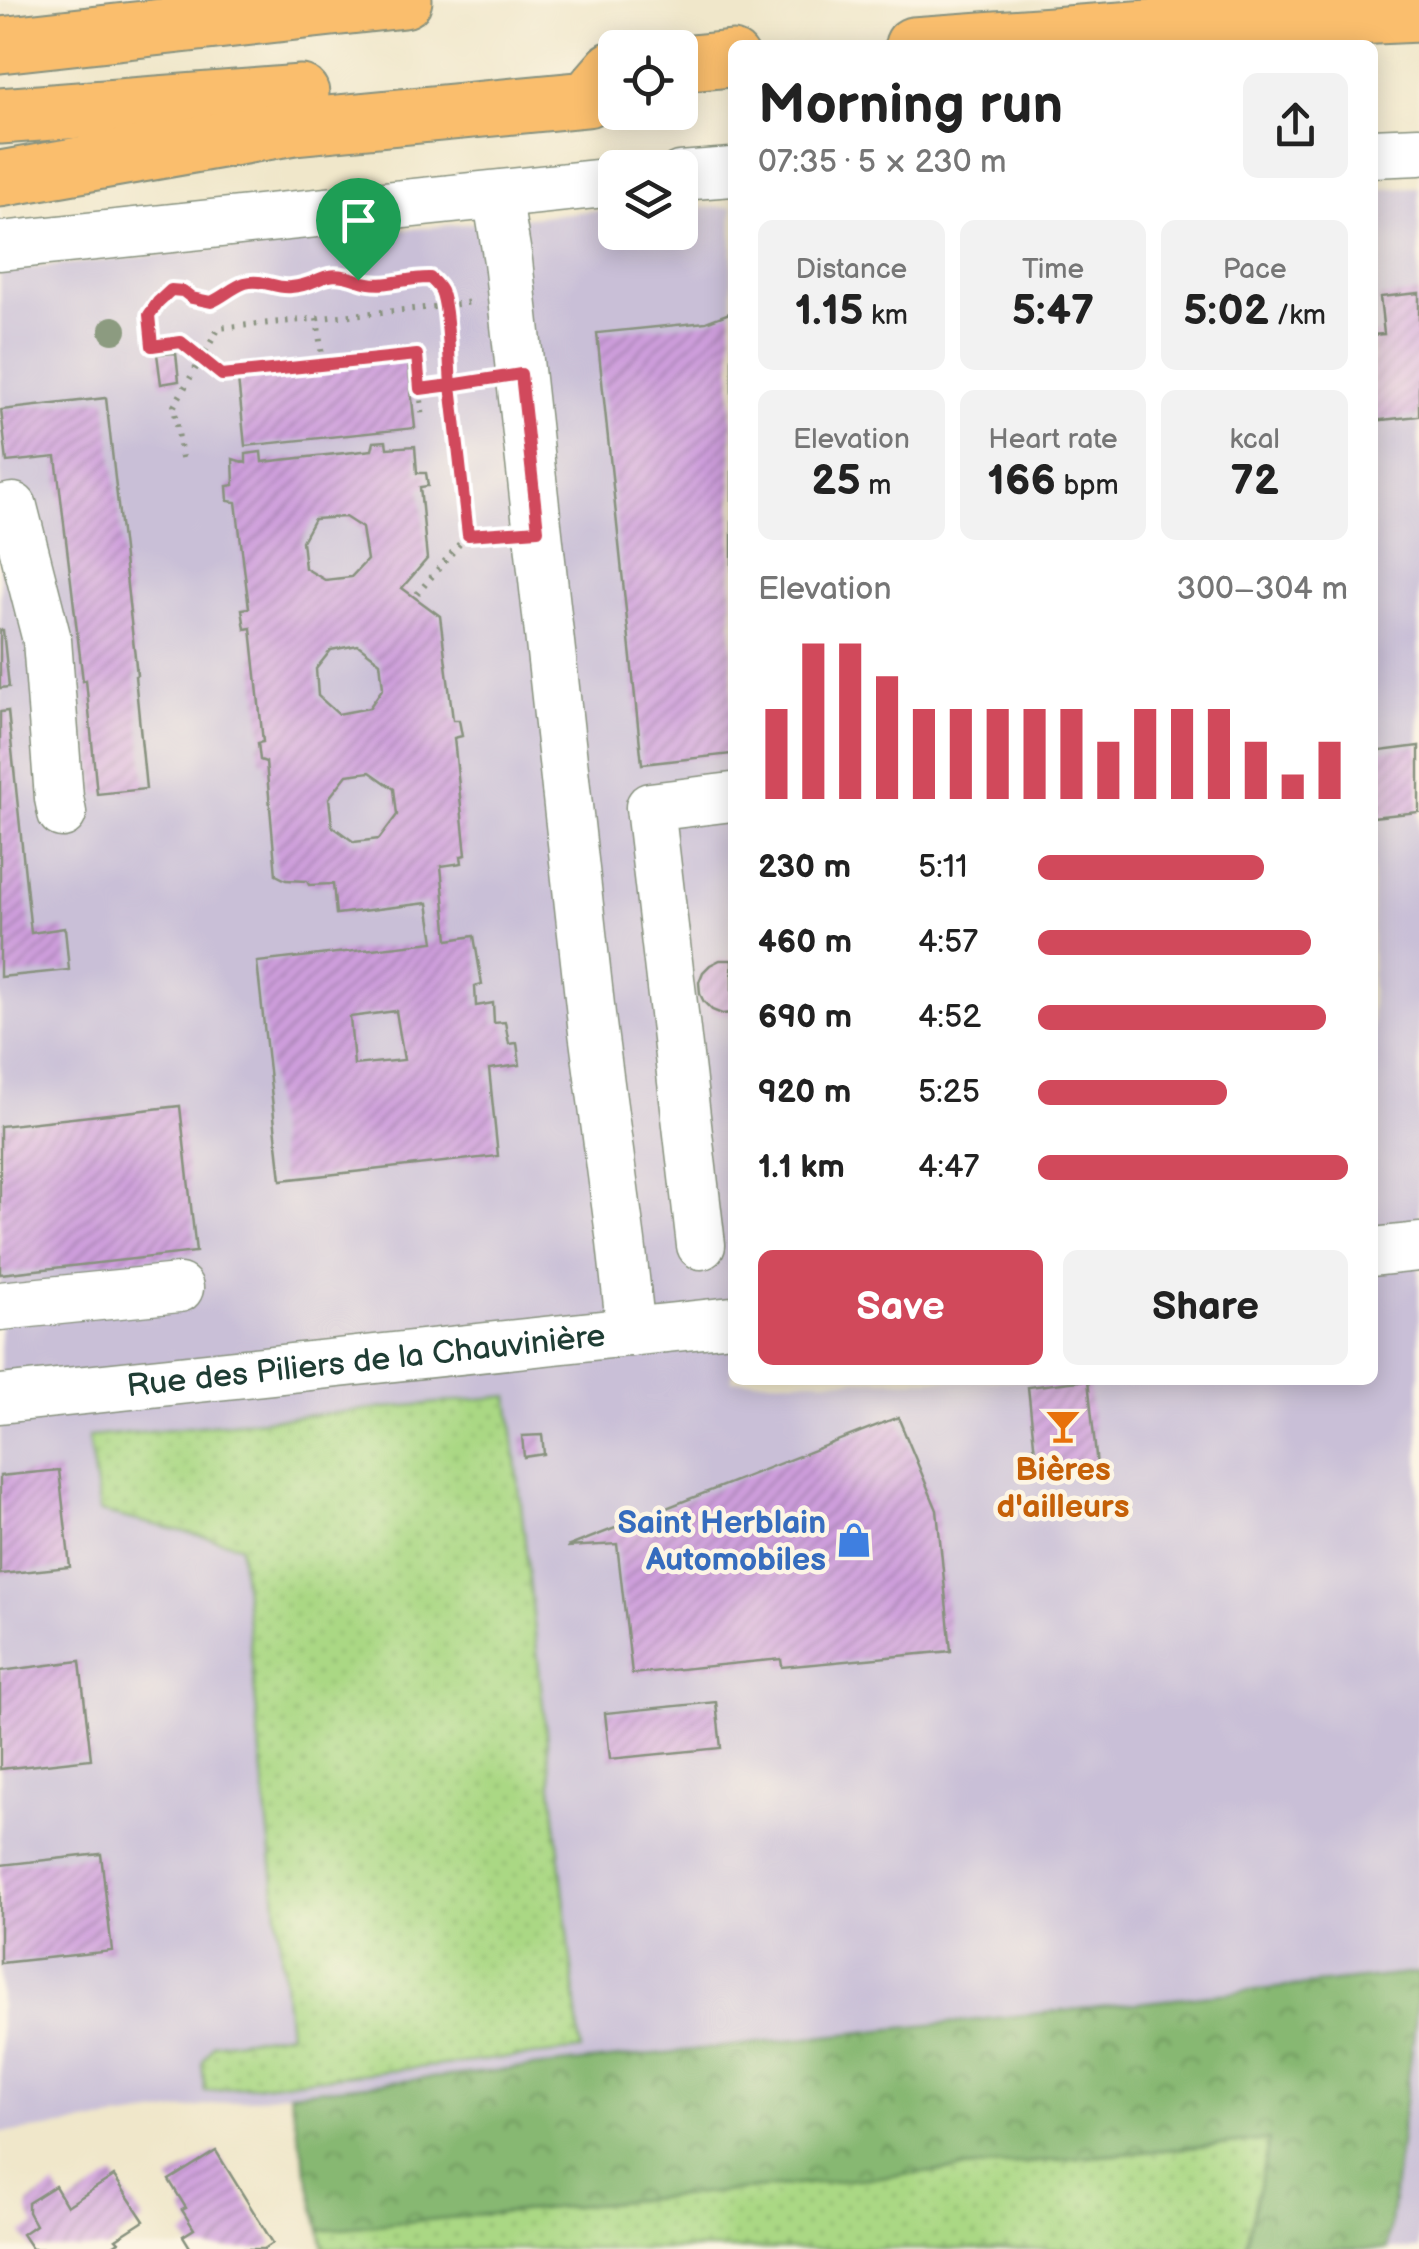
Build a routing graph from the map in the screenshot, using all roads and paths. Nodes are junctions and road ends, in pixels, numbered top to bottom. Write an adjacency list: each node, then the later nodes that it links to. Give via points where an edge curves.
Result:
1 (404, 0): 2 (highway)
2 (324, 4): 5 (highway)
3 (1419, 14): 4 (highway)
4 (982, 40)
5 (0, 45)
6 (728, 59): 7 (highway)
7 (698, 62)
8 (598, 70): 10 (highway)
9 (598, 87): 15 (highway, via 587,99 295,127)
10 (0, 116)
11 (1419, 151): 12 (street)
12 (1378, 152)
13 (728, 172): 14 (street)
14 (698, 175)
15 (0, 179)
16 (598, 184): 17 (street)
17 (497, 194): 18 (street); 19 (street)
18 (0, 246)
19 (512, 298): 20 (path); 24 (street)
20 (444, 306): 21 (path); 22 (path, via 430,278 418,277 392,285 342,274 285,288 249,282 211,302 171,290 149,315 152,346 181,342); 25 (path)
21 (317, 318): 22 (path, via 219,328); 23 (path)
22 (201, 358): 23 (path, via 222,375); 28 (path, via 174,406)
23 (323, 364): 26 (path, via 417,355)
24 (521, 374): 25 (path); 30 (street)
25 (451, 385): 26 (path); 31 (path)
26 (420, 389): 27 (path)
27 (424, 421)
28 (182, 458)
29 (0, 510): 34 (street, via 14,507 46,640)
30 (538, 530): 31 (path); 41 (street)
31 (468, 535): 32 (path)
32 (416, 594)
33 (728, 798): 35 (street, via 650,808)
34 (62, 813)
35 (717, 1243): 40 (street)
36 (1419, 1247): 37 (street)
37 (1378, 1251)
38 (179, 1288): 39 (street)
39 (0, 1306)
40 (721, 1322): 41 (street, Rue des Piliers de la Chauvinière)
41 (631, 1332): 42 (street, Rue des Piliers de la Chauvinière)
42 (1, 1393)

